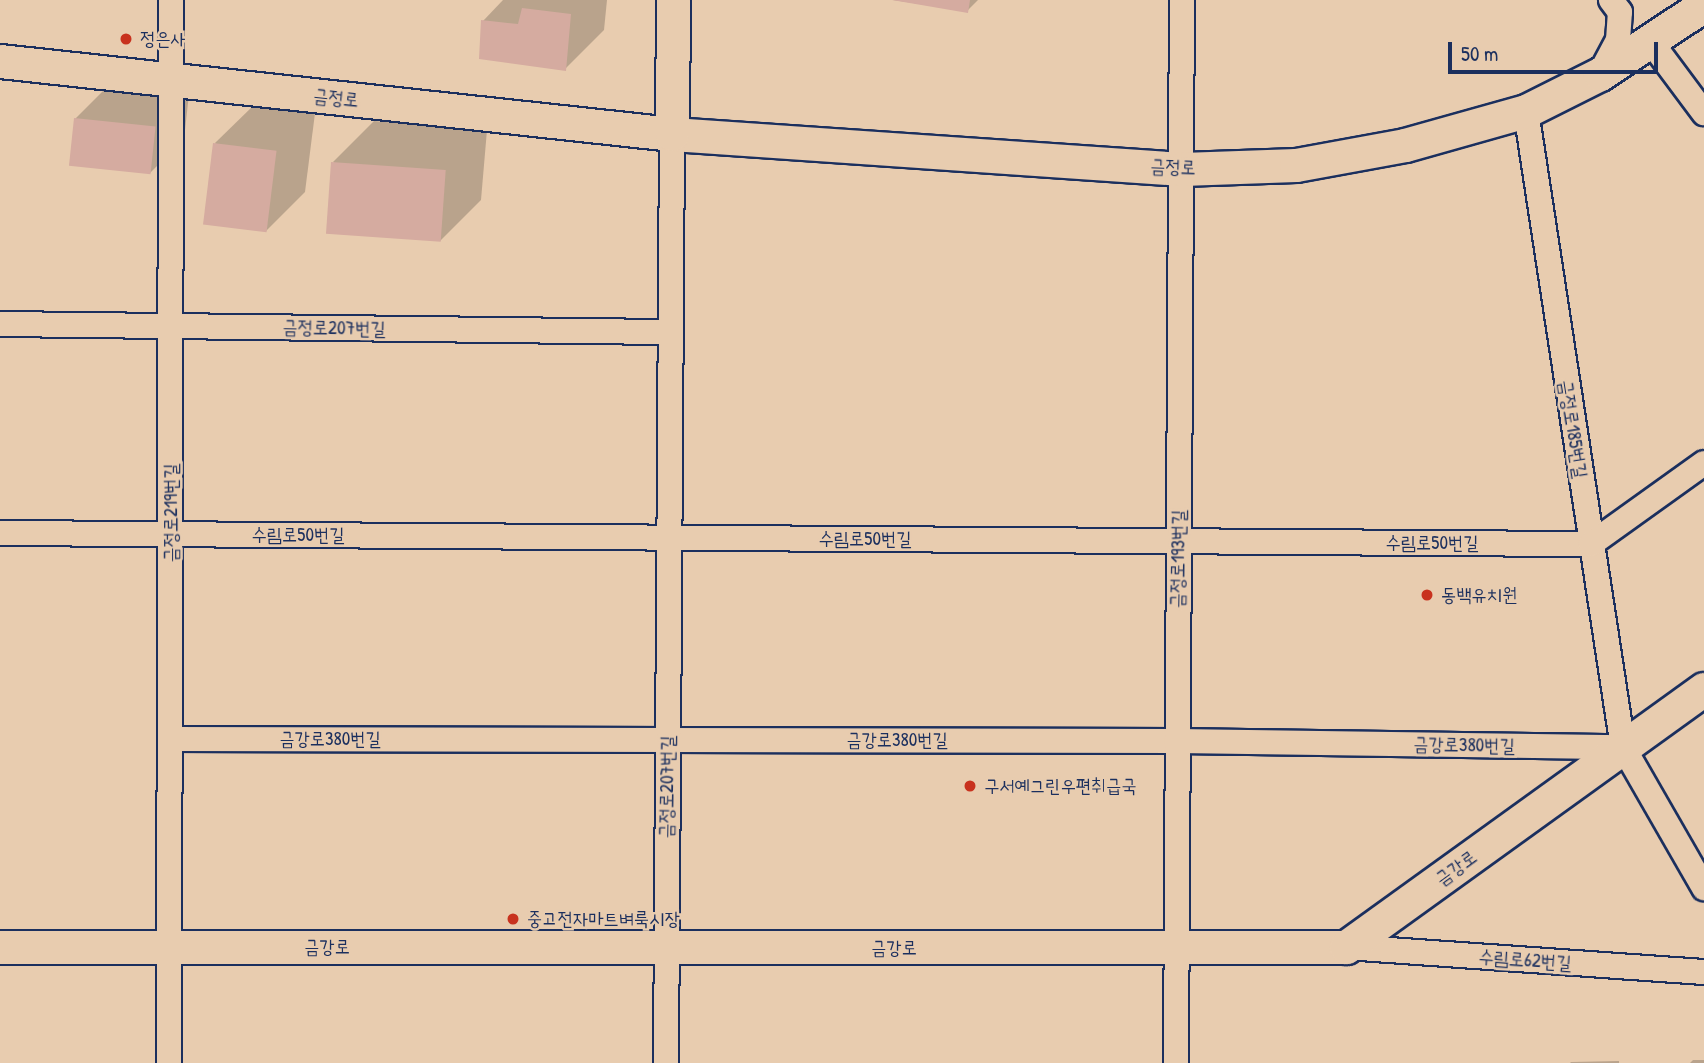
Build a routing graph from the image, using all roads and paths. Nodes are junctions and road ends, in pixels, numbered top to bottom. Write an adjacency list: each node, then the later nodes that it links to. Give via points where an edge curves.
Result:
1 (171, 0): 9 (street, 금정로219번길)
2 (673, 0): 12 (street)
3 (1182, 0): 13 (street, 금정로193번길)
4 (1611, 0): 8 (street, via 1620,12 1618,40)
5 (1704, 5): 6 (street, 금정로)
6 (1651, 43): 8 (street, 금정로); 11 (street)
7 (0, 61): 9 (street, 금정로)
8 (1600, 74): 10 (street, 금정로)
9 (173, 80): 12 (street, 금정로); 15 (street, 금정로219번길)
10 (1525, 111): 13 (street, 금정로, via 1405,145 1296,165); 22 (street, 금정로185번길)
11 (1704, 113)
12 (672, 134): 13 (street, 금정로); 16 (street, 금정로207번길)
13 (1182, 169): 21 (street, 금정로193번길)
14 (0, 324): 15 (street, 금정로207번길)
15 (171, 326): 16 (street, 금정로207번길); 19 (street, 금정로219번길)
16 (669, 332): 20 (street, 금정로207번길)
17 (1704, 463): 22 (street)
18 (0, 533): 19 (street, 수림로50번길)
19 (171, 534): 20 (street, 수림로50번길); 24 (street, 금정로219번길)
20 (670, 538): 21 (street, 수림로50번길); 25 (street, 금정로207번길)
21 (1178, 541): 22 (street, 수림로50번길); 26 (street, 금정로193번길)
22 (1591, 544): 27 (street, 금정로185번길)
23 (1704, 689): 27 (street, 금강로)
24 (170, 738): 25 (street, 금강로380번길); 30 (street, 금정로219번길)
25 (667, 740): 26 (street, 금강로380번길); 31 (street, 금정로207번길)
26 (1176, 741): 27 (street, 금강로380번길); 33 (street, 금정로193번길)
27 (1623, 747): 28 (street); 32 (street, 금강로)
28 (1704, 888)
29 (0, 947): 30 (street, 금강로)
30 (169, 947): 31 (street, 금강로); 35 (street, 금정로219번길)
31 (665, 947): 33 (street, 금강로); 36 (street, 금정로207번길)
32 (1346, 947): 33 (street, 금강로); 34 (street, 수림로62번길)
33 (1174, 949): 37 (street, 금정로193번길)
34 (1704, 972)
35 (169, 1063)
36 (666, 1063)
37 (1176, 1063)

